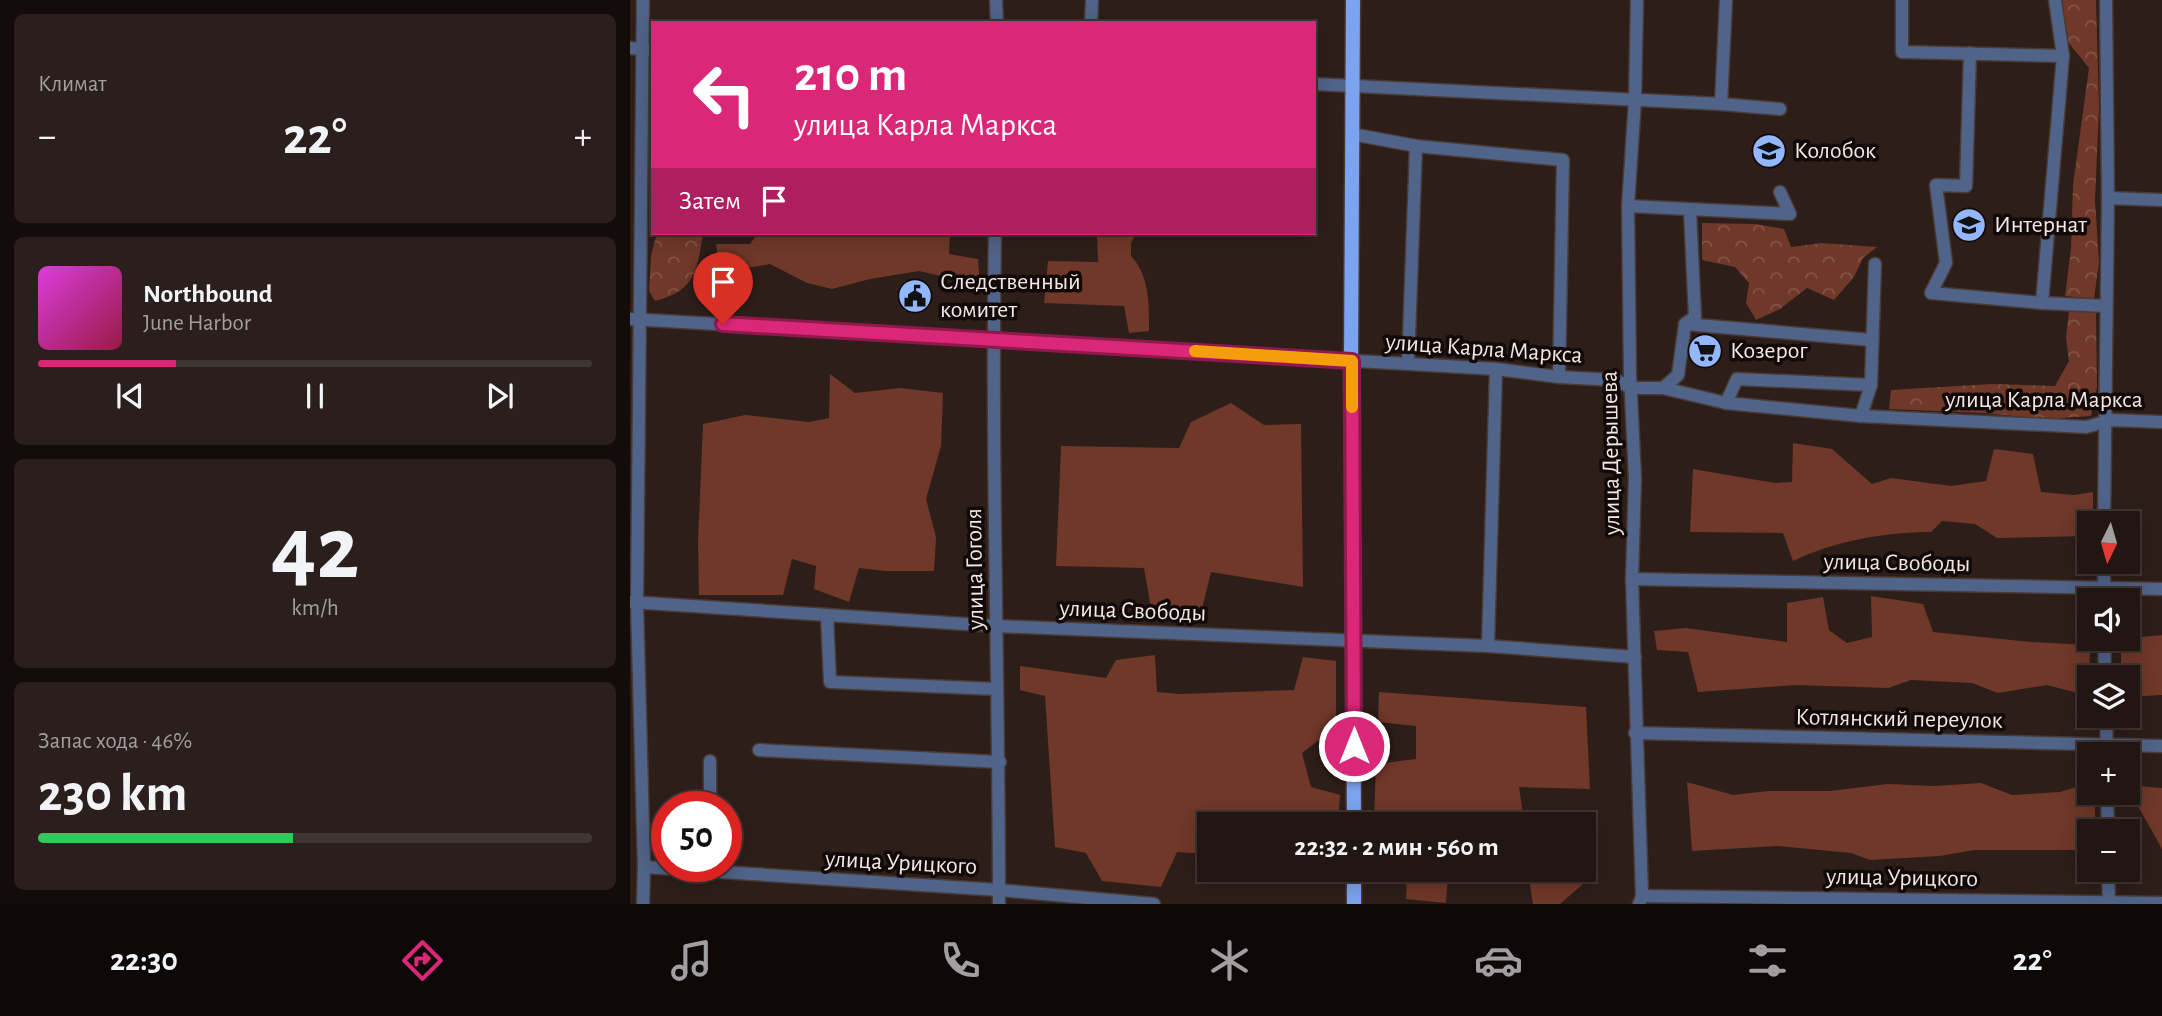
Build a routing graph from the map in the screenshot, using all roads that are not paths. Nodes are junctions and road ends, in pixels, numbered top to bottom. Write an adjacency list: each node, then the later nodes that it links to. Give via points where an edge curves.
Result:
1 (643, 0): 12 (street)
2 (996, 0): 10 (street)
3 (1092, 0): 11 (street)
4 (1353, 0): 16 (main road)
5 (1637, 0): 17 (street, улица Дерышева)
6 (1726, 0): 18 (street)
7 (1902, 0): 13 (street, via 1902,52)
8 (2055, 0): 14 (street)
9 (2106, 0): 23 (street)
10 (997, 21)
11 (1091, 21)
12 (642, 49): 31 (street)
13 (1970, 53): 14 (street); 29 (street, via 1966,186 1936,185 1946,263 1931,293)
14 (2063, 56): 29 (street)
15 (1316, 84): 16 (street)
16 (1353, 86): 17 (street); 20 (main road)
17 (1636, 100): 18 (street); 25 (street, улица Дерышева)
18 (1721, 104): 19 (street)
19 (1780, 109)
20 (1352, 134): 21 (street); 35 (main road)
21 (1416, 146): 36 (street); 38 (street, via 1563,160)
22 (1780, 192): 26 (street, via 1790,214)
23 (2108, 198): 24 (street); 30 (street)
24 (2162, 200)
25 (1628, 206): 26 (street); 40 (street, улица Дерышева)
26 (1690, 209): 32 (street, via 1695,317)
27 (995, 235): 34 (street, улица Гоголя)
28 (1875, 264): 33 (street)
29 (2042, 303): 30 (street)
30 (2105, 306): 44 (street)
31 (636, 319): 34 (street, улица Карла Маркса); 51 (street)
32 (1685, 324): 33 (street); 41 (street, via 1678,375)
33 (1872, 340): 39 (street)
34 (993, 342): 35 (street, улица Карла Маркса); 53 (street, улица Гоголя)
35 (1352, 361): 36 (street, улица Карла Маркса); 54 (main road)
36 (1408, 364): 37 (street, улица Карла Маркса)
37 (1496, 369): 38 (street, улица Карла Маркса); 55 (street)
38 (1559, 377): 40 (street, улица Карла Маркса, via 1615,380)
39 (1871, 385): 42 (street, via 1737,379); 43 (street)
40 (1632, 388): 41 (street, улица Карла Маркса); 47 (street, улица Дерышева)
41 (1663, 388): 42 (street, улица Карла Маркса)
42 (1726, 403): 43 (street, улица Карла Маркса)
43 (1861, 416): 44 (street, улица Карла Маркса, via 2086,427)
44 (2105, 422): 45 (street, улица Карла Маркса); 46 (street)
45 (2162, 422)
46 (2104, 511)
47 (1632, 579): 50 (street, улица Свободы); 56 (street, улица Дерышева)
48 (2162, 589): 49 (street, улица Свободы)
49 (2140, 591)
50 (2077, 593)
51 (634, 603): 52 (street, улица Свободы); 67 (street)
52 (827, 615): 53 (street, улица Свободы); 57 (street, via 830,682)
53 (996, 626): 54 (street, улица Свободы); 57 (street, улица Гоголя)
54 (1354, 641): 55 (street, улица Свободы); 66 (main road)
55 (1488, 646): 56 (street, улица Свободы)
56 (1635, 657): 58 (street, улица Дерышева)
57 (997, 689): 64 (street, улица Гоголя)
58 (1635, 733): 61 (street, Котлянский переулок); 73 (street, улица Дерышева)
59 (2162, 746): 60 (street, Котлянский переулок)
60 (2140, 748)
61 (2077, 749)
62 (759, 750): 64 (street)
63 (710, 761): 65 (street)
64 (1000, 762): 72 (street, улица Гоголя)
65 (710, 791)
66 (1354, 812)
67 (644, 867): 68 (street, улица Урицкого); 77 (street)
68 (651, 867)
69 (742, 872): 72 (street, улица Урицкого)
70 (1354, 882): 80 (main road)
71 (2108, 882): 75 (street)
72 (999, 890): 74 (street, улица Урицкого); 78 (street, улица Гоголя)
73 (1641, 900): 75 (street, улица Урицкого)
74 (1126, 903): 79 (street, улица Урицкого)
75 (2109, 903): 76 (street, улица Урицкого)
76 (2162, 903)
77 (643, 904)
78 (999, 904)
79 (1154, 904)
80 (1354, 904)

